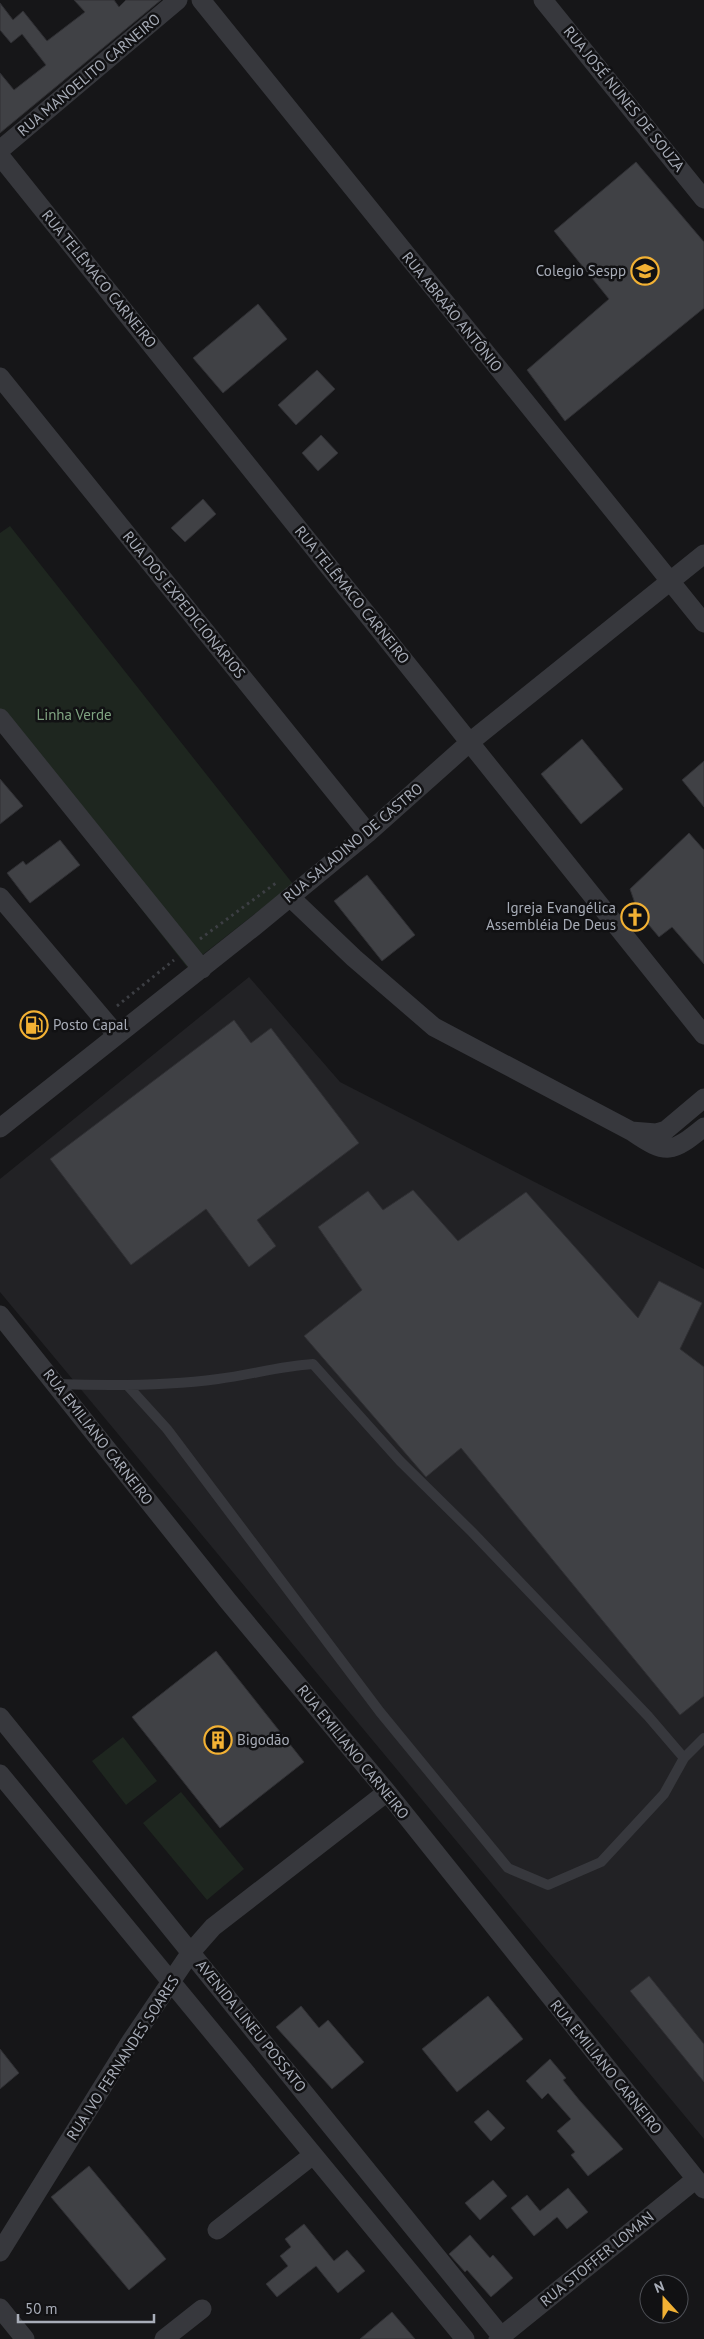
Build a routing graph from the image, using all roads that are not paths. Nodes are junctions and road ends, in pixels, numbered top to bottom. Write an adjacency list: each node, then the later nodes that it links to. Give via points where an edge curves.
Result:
1 (178, 0): 4 (street, RUA MANOELITO CARNEIRO)
2 (201, 0): 9 (street, RUA ABRAÃO ANTÔNIO)
3 (543, 0): 6 (street, RUA JOSÉ NUNES DE SOUZA)
4 (0, 150)
5 (0, 156): 12 (street, RUA TELÊMACO CARNEIRO)
6 (704, 199)
7 (0, 377): 13 (street, RUA DOS EXPEDICIONÁRIOS)
8 (704, 554): 9 (street, RUA SALADINO DE CASTRO)
9 (670, 582): 10 (street, RUA ABRAÃO ANTÔNIO); 12 (street, RUA SALADINO DE CASTRO)
10 (704, 623)
11 (0, 718): 16 (street)
12 (470, 742): 13 (street, RUA SALADINO DE CASTRO); 18 (street, RUA TELÊMACO CARNEIRO)
13 (368, 833): 14 (street, RUA SALADINO DE CASTRO)
14 (290, 897): 16 (street, RUA SALADINO DE CASTRO); 22 (street, via 434,1027)
15 (0, 898): 17 (street)
16 (202, 969): 17 (street, RUA SALADINO DE CASTRO)
17 (116, 1034): 21 (street, RUA SALADINO DE CASTRO)
18 (704, 1034)
19 (704, 1098): 22 (street, via 666,1130 656,1134)
20 (704, 1127): 22 (street, via 680,1147 664,1149)
21 (0, 1128)
22 (631, 1131)
23 (0, 1315): 24 (street, RUA EMILIANO CARNEIRO)
24 (57, 1384): 25 (lane); 30 (street, RUA EMILIANO CARNEIRO, via 228,1601)
25 (127, 1385): 28 (lane, via 217,1379 313,1364 400,1460 648,1716); 28 (lane, via 167,1429 380,1712 508,1868 548,1885 601,1862 664,1794)
26 (0, 1717): 31 (street, AVENIDA LINEU POSSATO)
27 (704, 1738): 28 (lane)
28 (684, 1758)
29 (0, 1774): 32 (street)
30 (387, 1792): 31 (street, RUA IVO FERNANDES SOARES, via 213,1927); 34 (street, RUA EMILIANO CARNEIRO)
31 (191, 1952): 32 (street, RUA IVO FERNANDES SOARES); 39 (street, AVENIDA LINEU POSSATO)
32 (171, 1984): 33 (street); 36 (street, RUA IVO FERNANDES SOARES, via 129,2044)
33 (313, 2155): 35 (street); 42 (street)
34 (700, 2184): 39 (street, RUA STOFFER LOMAN)
35 (217, 2230)
36 (0, 2252)
37 (0, 2308): 40 (street)
38 (202, 2309): 41 (street)
39 (499, 2338)
40 (25, 2339)
41 (164, 2339)
42 (465, 2339)

